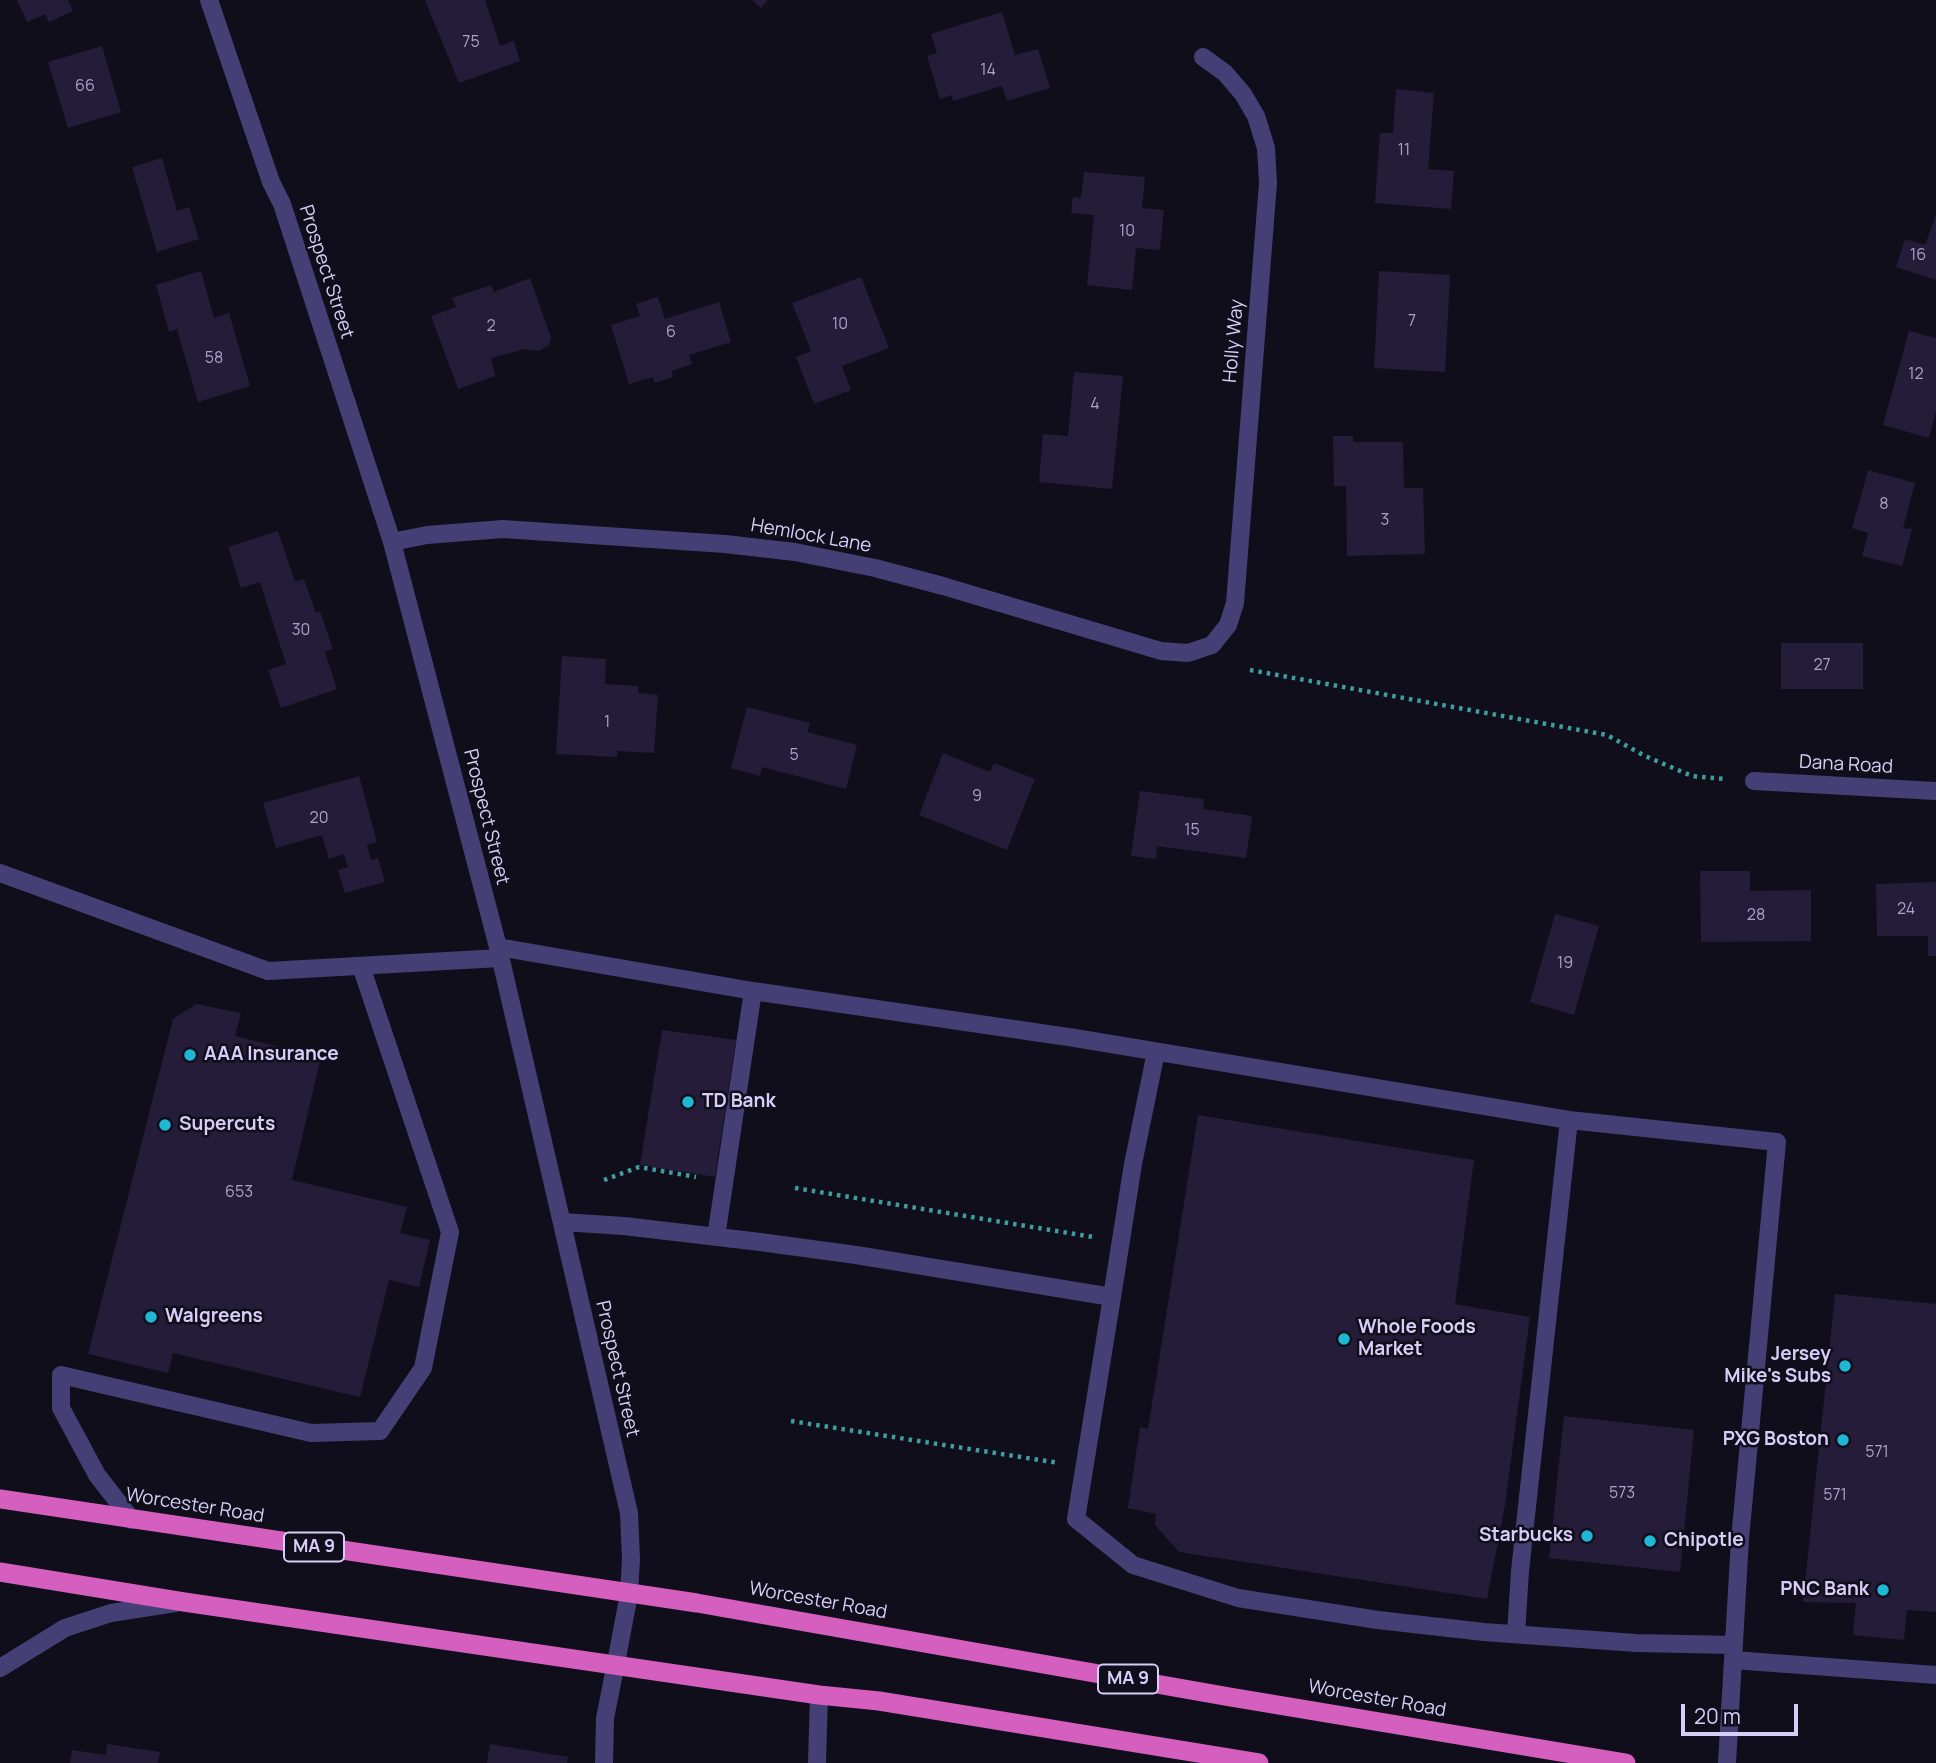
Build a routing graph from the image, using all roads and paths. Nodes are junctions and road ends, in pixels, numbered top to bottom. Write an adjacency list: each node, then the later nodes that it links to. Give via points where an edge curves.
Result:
1 (209, 0): 3 (street, Prospect Street, via 282,204)
2 (1203, 57): 4 (street, Holly Way, via 1225,73 1256,116 1266,148 1268,183 1234,603 1228,625)
3 (392, 542): 4 (street, Hemlock Lane, via 503,530 725,544 875,568 1161,651 1188,653); 9 (street, Prospect Street)
4 (1212, 645)
5 (1250, 670): 6 (path, via 1607,735 1692,776)
6 (1754, 781): 7 (street, Dana Road)
7 (1936, 791)
8 (0, 873): 10 (street, via 268,971)
9 (499, 953): 10 (street); 11 (street); 17 (street, Prospect Street)
10 (361, 966): 24 (street, via 450,1231 423,1368 380,1431 311,1433 61,1375 61,1408 97,1475)
11 (753, 991): 12 (street); 18 (street)
12 (1156, 1052): 13 (street); 20 (street)
13 (1569, 1120): 28 (street); 29 (street, via 1777,1142 1740,1539)
14 (708, 1179): 15 (path, via 639,1167)
15 (604, 1180)
16 (796, 1188): 19 (path)
17 (562, 1222): 18 (street); 26 (street, Prospect Street, via 629,1513)
18 (716, 1237): 20 (street)
19 (1104, 1239)
20 (1112, 1297): 28 (street, via 1076,1519 1133,1565 1238,1598 1378,1620)
21 (791, 1422): 22 (path)
22 (1066, 1464)
23 (0, 1499): 24 (highway, Worcester Road / MA 9)
24 (132, 1520): 26 (highway, Worcester Road / MA 9)
25 (0, 1572): 27 (highway)
26 (629, 1594): 30 (street, Prospect Street); 37 (highway, Worcester Road / MA 9)
27 (184, 1602): 30 (highway); 31 (street, via 111,1613 65,1628)
28 (1516, 1634): 29 (street)
29 (1734, 1652): 32 (street); 38 (street)
30 (616, 1663): 33 (highway); 34 (street, Prospect Street, via 605,1718)
31 (0, 1668)
32 (1936, 1675)
33 (819, 1695): 35 (street); 36 (highway)
34 (604, 1763)
35 (817, 1763)
36 (1259, 1763)
37 (1626, 1763)
38 (1727, 1763)

